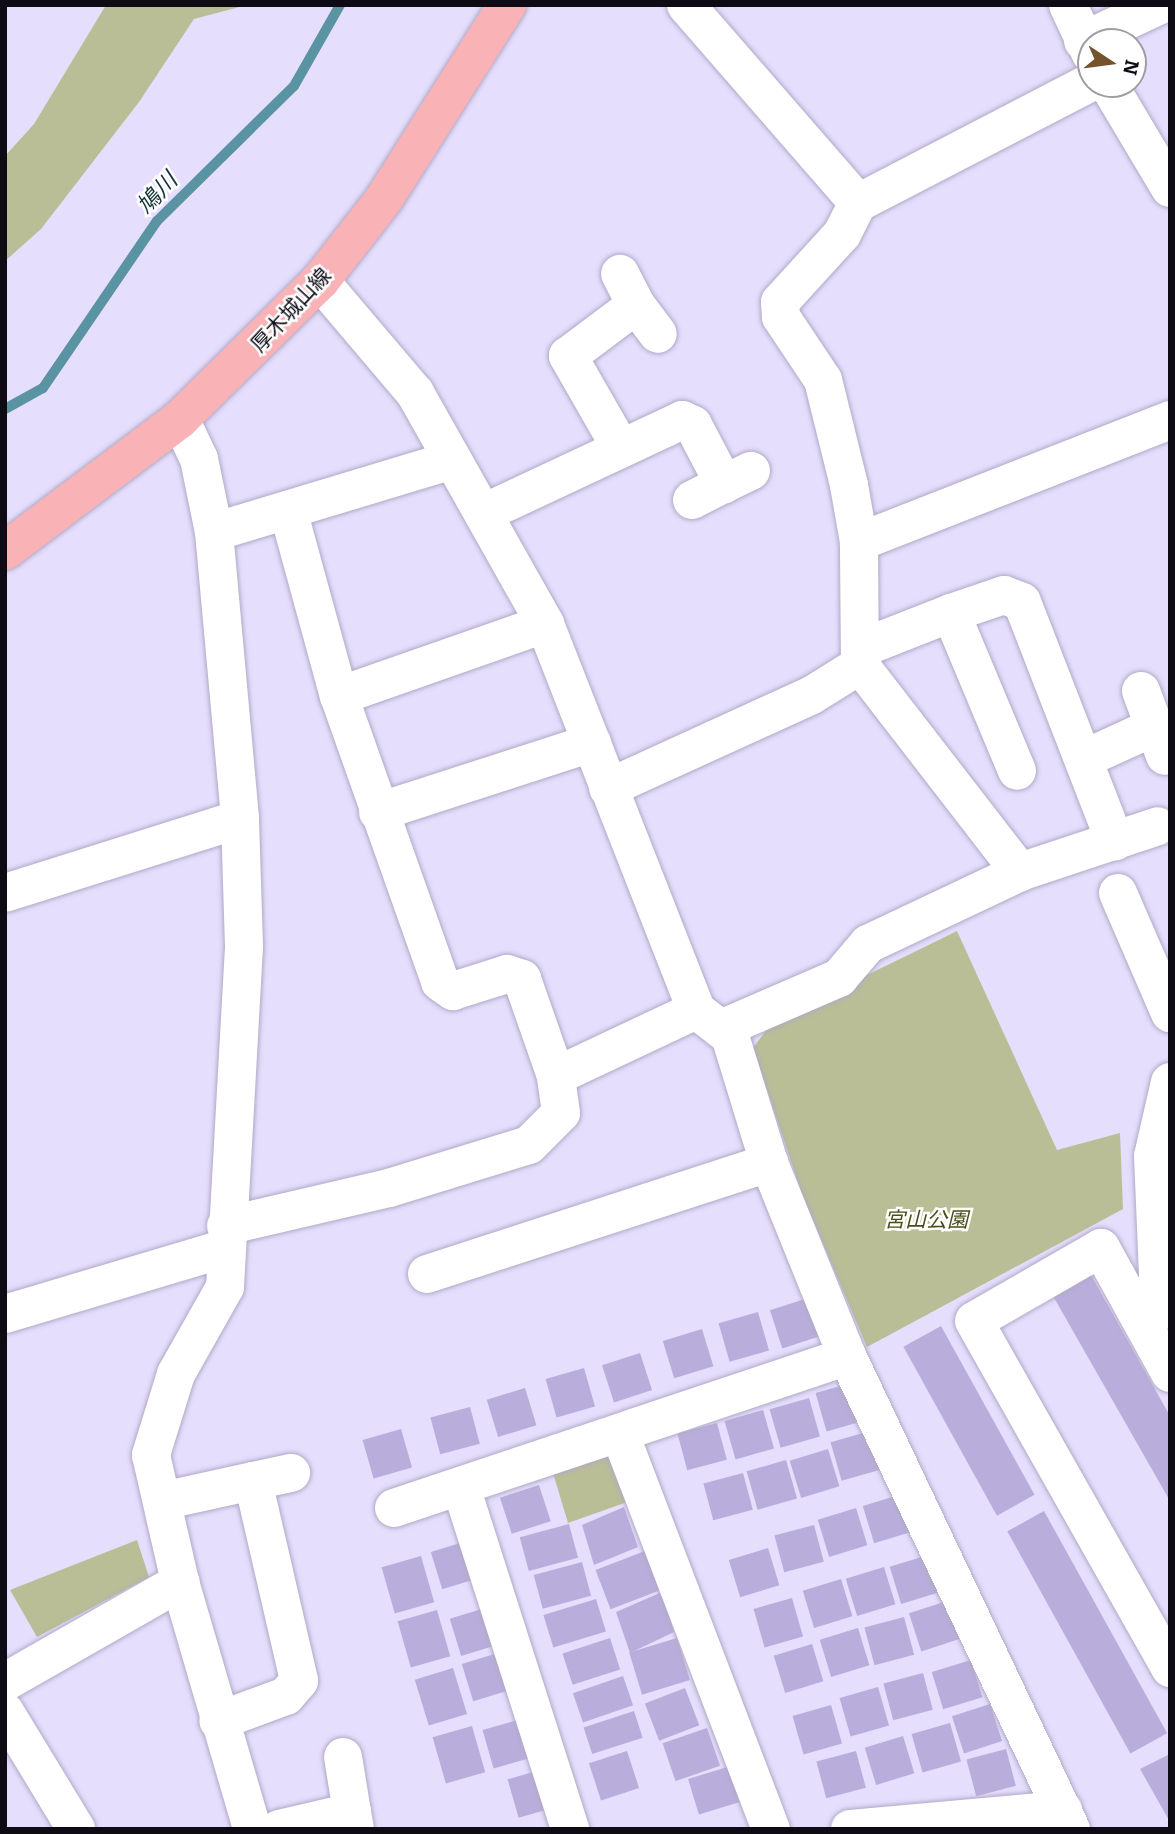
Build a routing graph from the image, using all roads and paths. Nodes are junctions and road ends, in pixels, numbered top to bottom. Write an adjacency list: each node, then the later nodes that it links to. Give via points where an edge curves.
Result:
1 (507, 5): 11 (main road, 厚木城山線, via 384,199)
2 (686, 5): 10 (street)
3 (1068, 5): 5 (street)
4 (1160, 5): 6 (street)
5 (1078, 28)
6 (1120, 28)
7 (1077, 89): 10 (street)
8 (1116, 98): 9 (street)
9 (1170, 188)
10 (858, 203): 21 (street, via 842,234 779,310 823,380)
11 (320, 281): 13 (main road, 厚木城山線); 16 (street, via 415,393)
12 (638, 304): 15 (street, via 568,356)
13 (180, 419): 20 (street, via 199,459); 22 (main road, 厚木城山線)
14 (1170, 420): 21 (street)
15 (619, 445): 17 (street, via 682,420 693,425); 19 (street)
16 (452, 460): 18 (street); 19 (street)
17 (722, 485)
18 (288, 510): 20 (street); 27 (street)
19 (486, 512): 24 (street)
20 (214, 532): 33 (street)
21 (859, 542): 25 (street)
22 (5, 551)
23 (951, 613): 25 (street); 29 (street, via 1004,595 1022,603); 30 (street)
24 (545, 624): 27 (street); 28 (street)
25 (861, 656): 31 (street, via 812,695); 36 (street)
26 (1141, 691): 29 (street, via 1160,741)
27 (339, 696): 32 (street)
28 (592, 743): 31 (street); 32 (street)
29 (1086, 758): 35 (street)
30 (1017, 771)
31 (608, 788): 40 (street)
32 (379, 812): 41 (street, via 440,982 453,991 507,974 522,979)
33 (240, 819): 38 (street); 44 (street, via 244,947)
34 (1158, 826): 35 (street)
35 (1115, 842): 36 (street)
36 (1020, 872): 40 (street, via 868,944 839,978)
37 (1118, 892): 39 (street)
38 (5, 893)
39 (1170, 1013)
40 (708, 1019): 41 (street); 43 (street, via 730,1036)
41 (556, 1076): 44 (street, via 561,1112 529,1145)
42 (1170, 1082): 46 (street, via 1153,1169 1158,1275)
43 (769, 1163): 45 (street); 48 (street)
44 (226, 1237): 47 (street); 54 (street, via 225,1287 176,1374 150,1455)
45 (427, 1273)
46 (1170, 1310)
47 (5, 1314)
48 (848, 1356): 50 (street); 62 (street)
49 (1170, 1373): 57 (street, via 1101,1248 974,1321)
50 (620, 1434): 53 (street); 68 (street)
51 (291, 1473): 52 (street)
52 (253, 1481): 54 (street); 60 (street, via 299,1681 286,1696)
53 (461, 1487): 55 (street); 67 (street)
54 (162, 1501): 56 (street)
55 (394, 1508)
56 (180, 1582): 58 (street); 60 (street)
57 (1170, 1668)
58 (5, 1682)
59 (5, 1712): 64 (street)
60 (218, 1721): 65 (street)
61 (343, 1756): 63 (street)
62 (1067, 1819): 69 (street)
63 (353, 1820): 66 (street)
64 (76, 1829)
65 (252, 1829)
66 (279, 1829)
67 (570, 1829)
68 (771, 1829)
69 (850, 1829)

